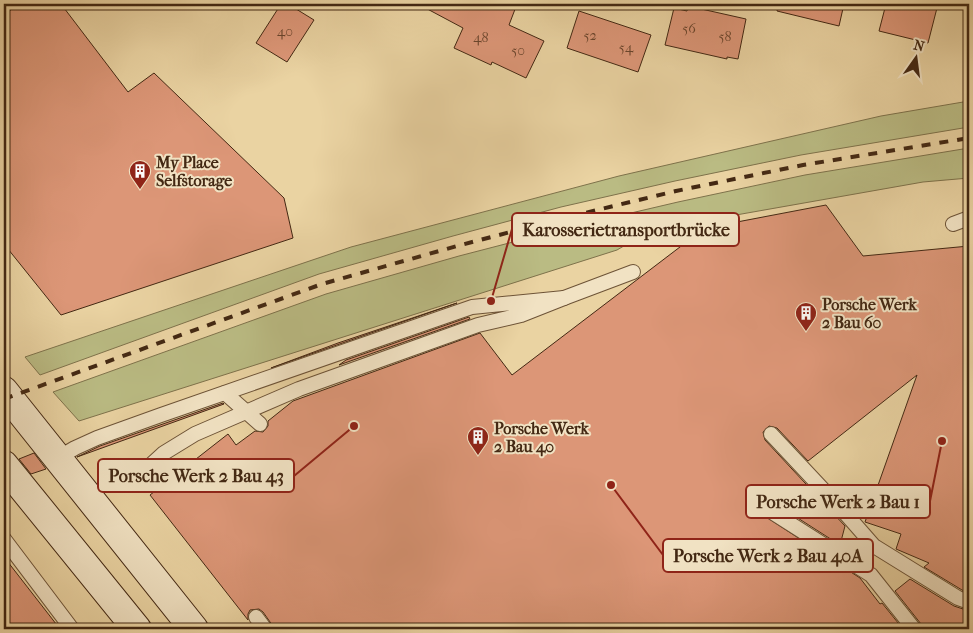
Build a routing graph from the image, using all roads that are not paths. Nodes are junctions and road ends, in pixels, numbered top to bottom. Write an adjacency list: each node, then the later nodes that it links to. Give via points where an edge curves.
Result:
1 (969, 218): 2 (lane)
2 (953, 224)
3 (633, 272): 4 (lane)
4 (564, 298): 6 (lane, via 472,307); 10 (lane, via 299,389 195,434)
5 (4, 391): 9 (main road)
6 (224, 393): 7 (lane); 9 (lane, via 97,438)
7 (260, 424)
8 (771, 434): 14 (lane, via 874,546)
9 (58, 458): 18 (main road)
10 (152, 464)
11 (4, 465): 17 (main road)
12 (764, 507): 20 (lane, via 871,575)
13 (4, 539): 16 (lane)
14 (969, 602)
15 (256, 617): 19 (lane)
16 (72, 629)
17 (137, 629)
18 (194, 629)
19 (266, 629)
20 (914, 629)

